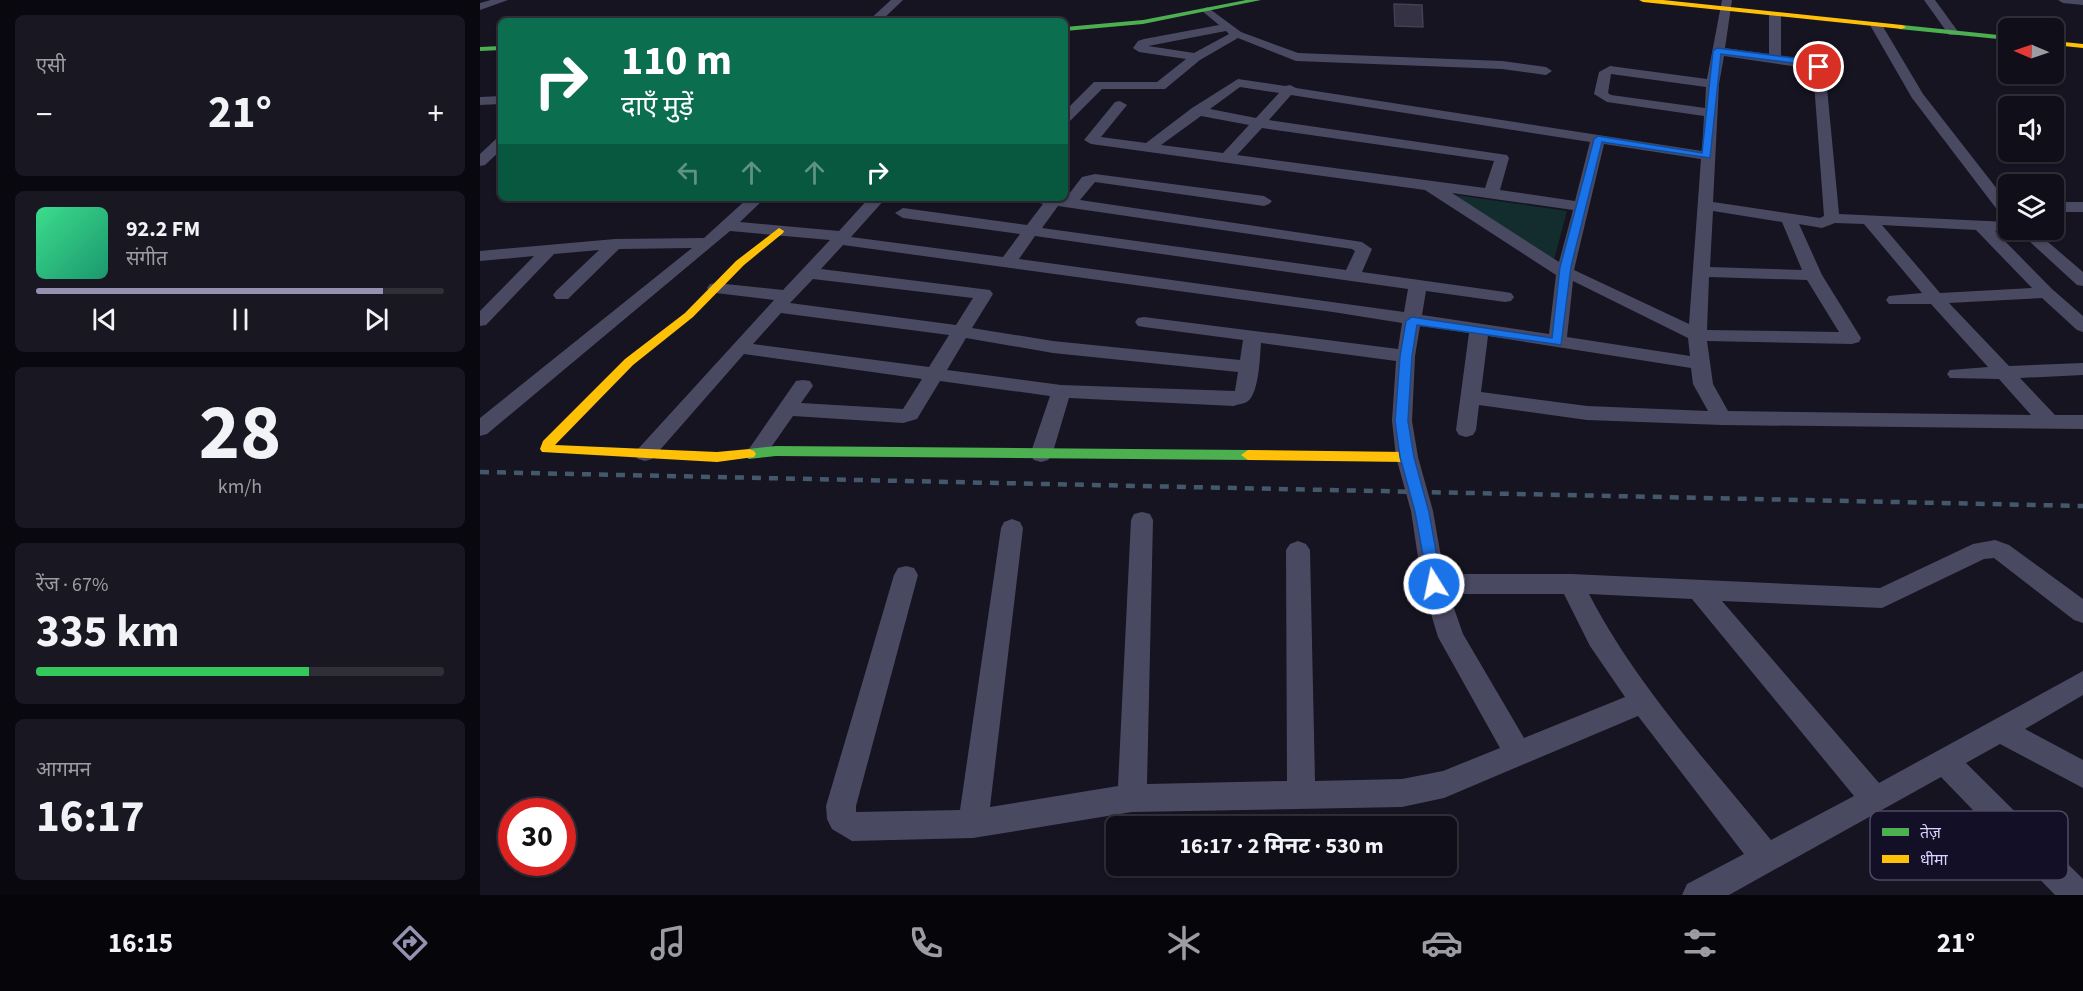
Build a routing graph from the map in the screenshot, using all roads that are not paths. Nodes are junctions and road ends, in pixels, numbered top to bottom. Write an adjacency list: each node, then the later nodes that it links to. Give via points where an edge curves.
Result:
1 (503, 0): 11 (street)
2 (898, 0): 14 (street)
3 (1232, 0): 15 (main road, via 1140,19)
4 (1257, 0): 12 (main road)
5 (1643, 0): 10 (main road)
6 (1691, 0): 10 (main road)
7 (1929, 0): 18 (street)
8 (2063, 0): 9 (street)
9 (2083, 2)
10 (1727, 5): 13 (main road); 18 (main road); 28 (street)
11 (480, 7)
12 (1207, 10): 17 (main road, via 1143,22); 19 (street)
13 (1775, 15): 16 (main road); 32 (street)
14 (877, 18)
15 (1068, 24)
16 (1876, 25): 18 (main road); 55 (street, via 1917,96)
17 (1068, 29)
18 (1951, 30): 20 (main road); 21 (main road)
19 (1233, 31): 31 (street); 31 (street, via 1148,42 1139,48); 33 (street, via 1296,57 1502,65)
20 (1998, 32)
21 (1998, 37)
22 (2064, 37): 23 (main road)
23 (2083, 39)
24 (2064, 44): 25 (main road)
25 (2083, 46)
26 (498, 48): 27 (main road)
27 (480, 49)
28 (1717, 51): 32 (street); 34 (street)
29 (498, 54): 30 (main road)
30 (480, 55)
31 (1196, 57): 41 (street, via 1160,86 1099,85)
32 (1776, 58): 67 (street, via 1819,67)
33 (1546, 71)
34 (1713, 84): 40 (street); 40 (street, via 1610,70 1605,72 1601,94)
35 (1290, 89): 39 (street, via 1234,83); 42 (street); 43 (street)
36 (498, 100): 37 (street)
37 (480, 101)
38 (1120, 105): 48 (street, via 1091,140)
39 (1197, 111): 42 (street); 48 (street)
40 (1710, 113): 49 (street)
41 (1068, 115)
42 (1258, 123): 50 (street); 51 (street)
43 (1517, 125): 44 (street); 50 (street)
44 (1598, 139): 49 (street); 63 (street)
45 (498, 142): 46 (street)
46 (480, 144)
47 (498, 144): 52 (street)
48 (1148, 148): 51 (street)
49 (1707, 156): 62 (street)
50 (1502, 158): 54 (street)
51 (1226, 159): 53 (street)
52 (480, 162)
53 (1430, 186): 54 (street); 86 (street)
54 (1491, 194): 63 (street)
55 (1998, 198)
56 (755, 201): 70 (street)
57 (875, 201): 75 (street)
58 (1053, 201): 73 (street)
59 (1062, 201): 61 (street)
60 (1264, 201): 61 (street, via 1095,178 1087,180)
61 (1071, 202): 87 (street, via 1356,245 1364,249)
62 (1704, 205): 68 (street); 84 (street)
63 (1581, 206): 86 (street)
64 (2064, 207): 65 (street)
65 (2083, 207)
66 (903, 213): 73 (street)
67 (1832, 218): 68 (street, via 1822,223); 69 (street)
68 (1789, 219): 88 (street)
69 (1870, 221): 71 (street); 95 (street)
70 (726, 226): 74 (street); 77 (street)
71 (1982, 227): 72 (street); 92 (street)
72 (1998, 227)
73 (1032, 230): 81 (street); 87 (street)
74 (779, 231): 75 (street); 91 (main road)
75 (841, 238): 81 (street); 85 (street)
76 (2036, 240): 82 (street)
77 (708, 243): 78 (street); 122 (street)
78 (615, 244): 79 (street); 93 (street)
79 (551, 248): 80 (street); 98 (street)
80 (483, 258)
81 (1009, 261): 99 (street)
82 (2060, 261): 83 (street); 89 (street)
83 (2083, 261)
84 (1700, 272): 88 (street); 104 (street)
85 (808, 273): 97 (street); 102 (street, via 984,294)
86 (1565, 273): 104 (street); 106 (street)
87 (1353, 274): 90 (street)
88 (1813, 275): 104 (street, via 1852,338)
89 (2083, 281)
90 (1418, 284): 94 (street); 99 (street)
91 (716, 288): 97 (street); 125 (main road, via 689,315 622,368 547,449)
92 (2046, 293): 95 (street); 101 (street)
93 (562, 295)
94 (1505, 297)
95 (1936, 299): 96 (street); 112 (street)
96 (1895, 300)
97 (782, 302): 102 (street); 107 (street)
98 (480, 321)
99 (1412, 321): 103 (street); 108 (street)
100 (1144, 322): 105 (street)
101 (2083, 326)
102 (960, 331): 110 (street, via 1053,347); 113 (street)
103 (1479, 331): 106 (street); 117 (street)
104 (1696, 335): 109 (street)
105 (1253, 336): 108 (street); 110 (street)
106 (1557, 343): 109 (street)
107 (739, 348): 113 (street); 125 (street)
108 (1406, 356): 127 (street, via 1402,421)
109 (1700, 363): 119 (street, via 1703,384)
110 (1248, 367): 116 (street, via 1245,392 1234,399)
111 (2083, 369): 112 (street)
112 (2004, 373): 114 (street); 120 (street)
113 (933, 374): 116 (street); 118 (street, via 910,414 903,416)
114 (1957, 374)
115 (803, 386): 118 (street)
116 (1061, 392): 126 (street)
117 (1472, 397): 119 (street, via 1587,413); 123 (street)
118 (787, 409): 124 (street)
119 (1722, 418): 120 (street)
120 (2049, 421): 121 (street)
121 (2083, 422)
122 (480, 429)
123 (1466, 430)
124 (758, 451): 125 (main road, via 717,457); 126 (main road)
125 (645, 454)
126 (1041, 455): 127 (main road)
127 (1407, 457): 132 (street, via 1422,512)
128 (1142, 520): 143 (street)
129 (1012, 528): 146 (street)
130 (1298, 550): 142 (street)
131 (906, 575): 146 (street, via 841,806 842,819 852,827)
132 (1434, 584): 133 (street); 139 (street, via 1451,637)
133 (1571, 584): 134 (street); 137 (street, via 1599,639)
134 (1699, 590): 135 (street, via 1882,598 1981,550 1995,549); 144 (street)
135 (2083, 613)
136 (2083, 682): 138 (street)
137 (1643, 702): 139 (street); 147 (street)
138 (1999, 729): 140 (street); 141 (street)
139 (1517, 752): 142 (street, via 1424,789)
140 (1944, 760): 144 (street); 145 (street)
141 (2083, 775)
142 (1301, 795): 143 (street)
143 (1132, 798): 146 (street)
144 (1875, 800): 147 (street)
145 (1994, 811)
146 (973, 824)
147 (1766, 857): 149 (street)
148 (2062, 880): 150 (street)
149 (1698, 895)
150 (2077, 895)

